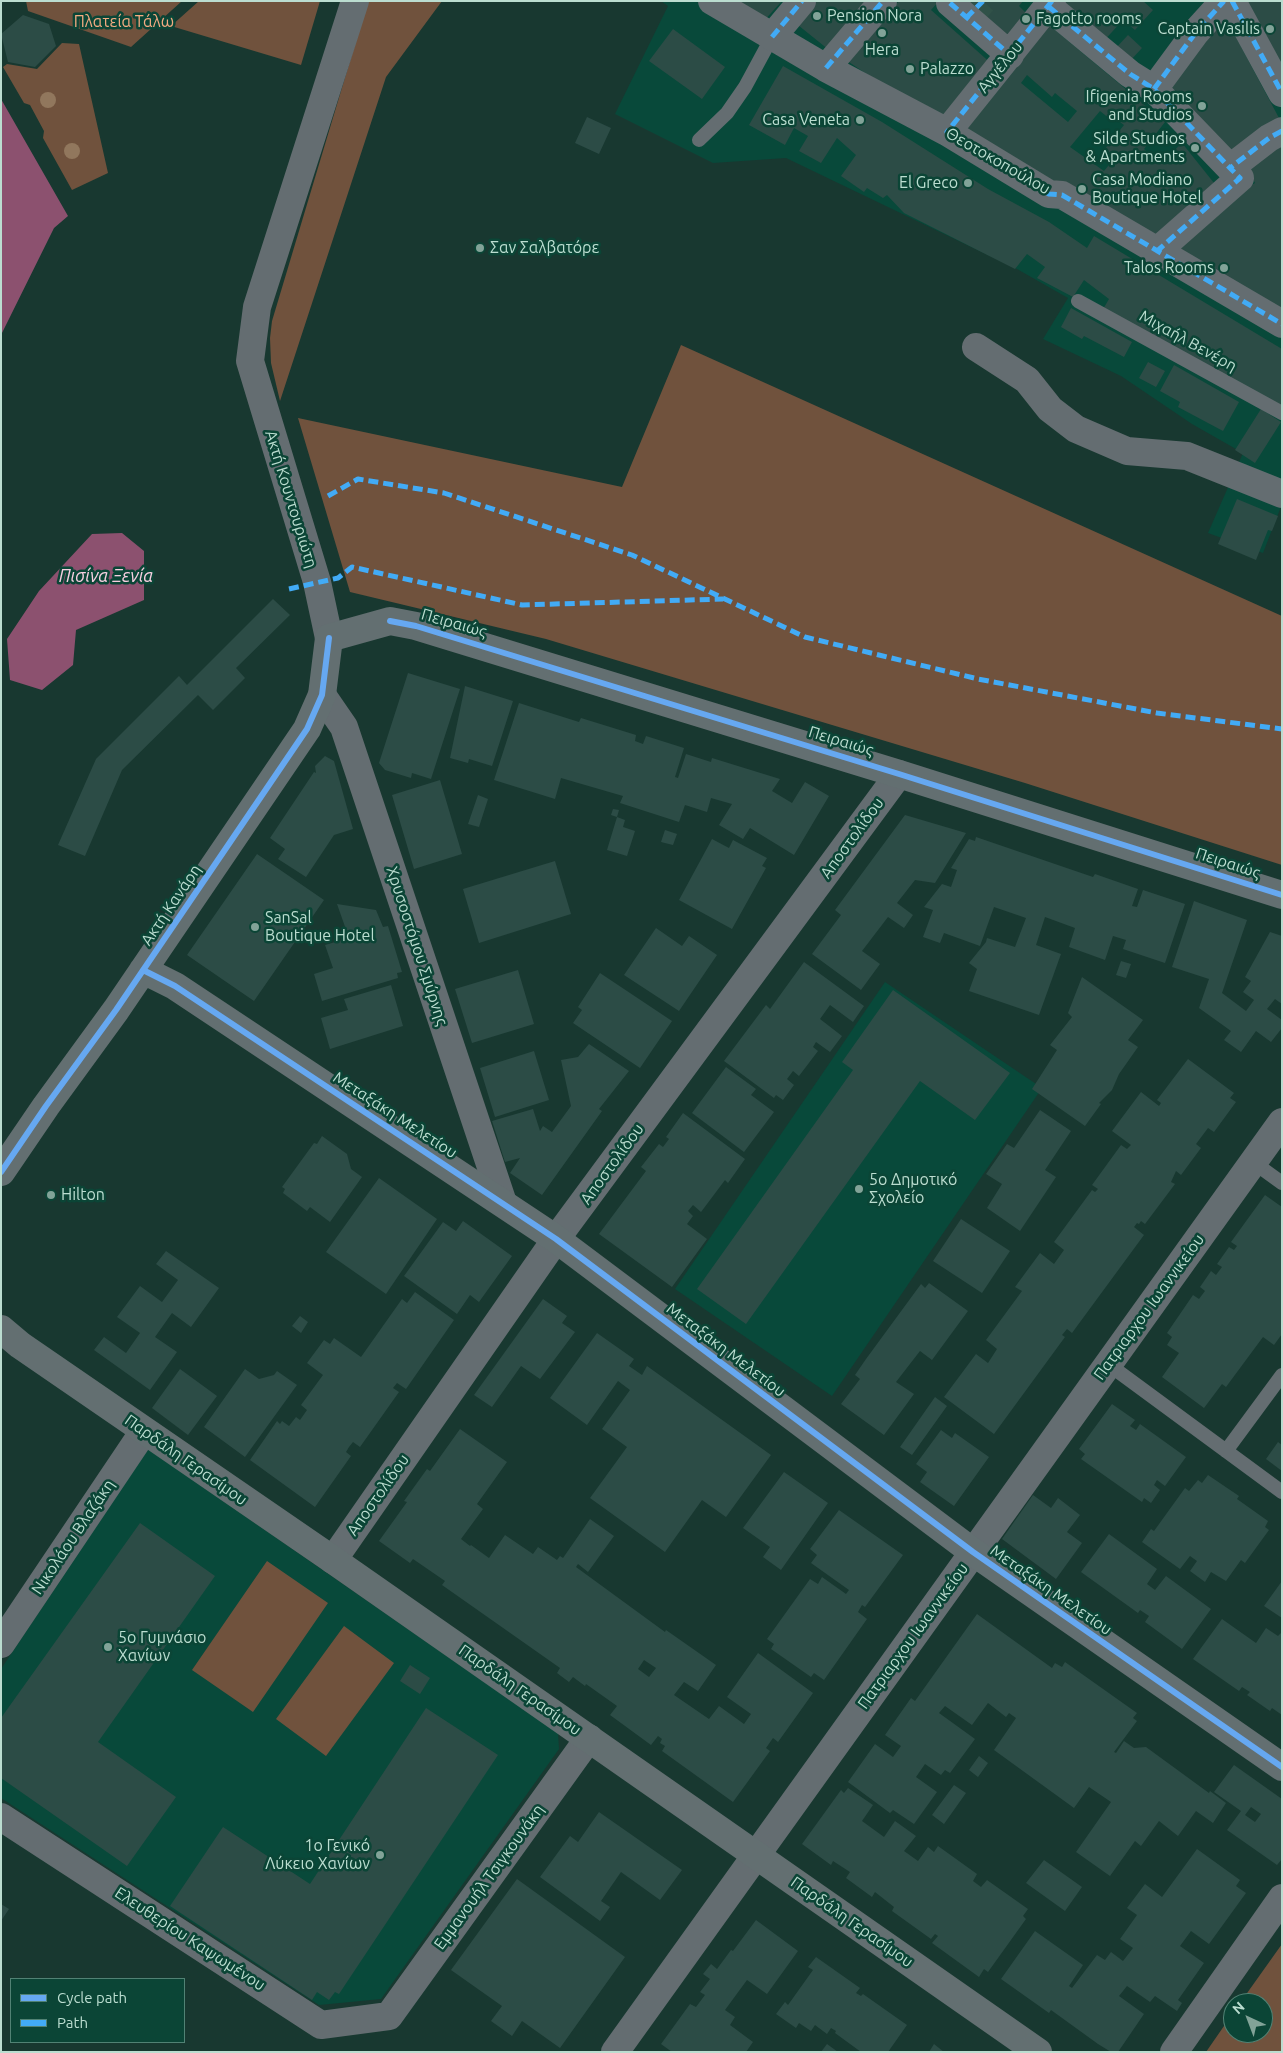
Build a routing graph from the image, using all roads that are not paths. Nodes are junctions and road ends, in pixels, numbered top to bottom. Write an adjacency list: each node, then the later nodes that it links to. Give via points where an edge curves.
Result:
1 (354, 1): 24 (street, Ακτή Κουντουριώτη, via 257,307 250,361 317,582)
2 (712, 1): 9 (street, Θεοτοκοπούλου)
3 (802, 1): 9 (street)
4 (884, 1): 11 (street)
5 (1224, 1): 12 (street, via 1196,32)
6 (1232, 1): 13 (street)
7 (1050, 4): 10 (street, Αγγέλου); 12 (street, via 1130,74)
8 (962, 12): 10 (street)
9 (772, 38): 11 (street, Θεοτοκοπούλου, via 788,44); 16 (lane, via 745,87 727,112)
10 (1010, 55): 15 (street, Αγγέλου)
11 (826, 68): 15 (street, Θεοτοκοπούλου)
12 (1154, 89): 17 (street)
13 (1282, 93)
14 (1282, 131): 17 (street)
15 (947, 132): 18 (street, Θεοτοκοπούλου, via 1049,194 1062,195)
16 (699, 140)
17 (1230, 168): 18 (street, via 1240,178)
18 (1156, 252): 20 (street, Θεοτοκοπούλου)
19 (1078, 301): 22 (lane, Μιχαήλ Βενέρη)
20 (1281, 322)
21 (976, 348): 23 (street, via 1027,380 1050,409 1076,429 1127,451 1187,456)
22 (1282, 413)
23 (1282, 494)
24 (329, 638): 25 (street, Ακτή Κανάρη); 26 (street, Πειραιώς, via 390,621 416,626)
25 (322, 694): 28 (street, Ακτή Κανάρη, via 307,729); 33 (street, Χρυσοστόμου Σμύρνης, via 344,727)
26 (899, 774): 27 (street, Πειραιώς); 34 (street, Αποστολίδου)
27 (1282, 895)
28 (143, 970): 31 (street, Ακτή Κανάρη); 33 (street, Μεταξάκη Μελετίου, via 175,986)
29 (1282, 1122): 30 (street, Πατριαρχου Ιωαννικείου)
30 (1253, 1162): 32 (lane); 36 (street, Πατριαρχου Ιωαννικείου)
31 (1, 1172)
32 (1282, 1183)
33 (503, 1203): 34 (street, Μεταξάκη Μελετίου)
34 (556, 1239): 41 (street, Μεταξάκη Μελετίου); 42 (street, Αποστολίδου)
35 (1, 1328): 38 (street, Παρδάλη Γερασίμου, via 20,1345)
36 (1108, 1364): 39 (lane); 41 (street, Πατριαρχου Ιωαννικείου)
37 (1282, 1376): 39 (lane)
38 (144, 1431): 42 (street, Παρδάλη Γερασίμου); 43 (street, Νικολάου Βλαζάκη)
39 (1226, 1451): 40 (lane)
40 (1282, 1492)
41 (973, 1552): 45 (street, Μεταξάκη Μελετίου); 47 (street, Πατριαρχου Ιωαννικείου)
42 (333, 1560): 44 (street, Παρδάλη Γερασίμου)
43 (1, 1644)
44 (588, 1738): 47 (street, Παρδάλη Γερασίμου); 49 (street, Εμμανουήλ Τσιγκουνάκη)
45 (1282, 1767)
46 (1, 1817): 49 (street, Ελευθερίου Καψωμένου, via 322,2025)
47 (756, 1855): 50 (street, Πατριαρχου Ιωαννικείου); 51 (street, Παρδάλη Γερασίμου)
48 (1282, 1898): 52 (street)
49 (389, 2016)
50 (615, 2052)
51 (1038, 2052)
52 (1174, 2052)

